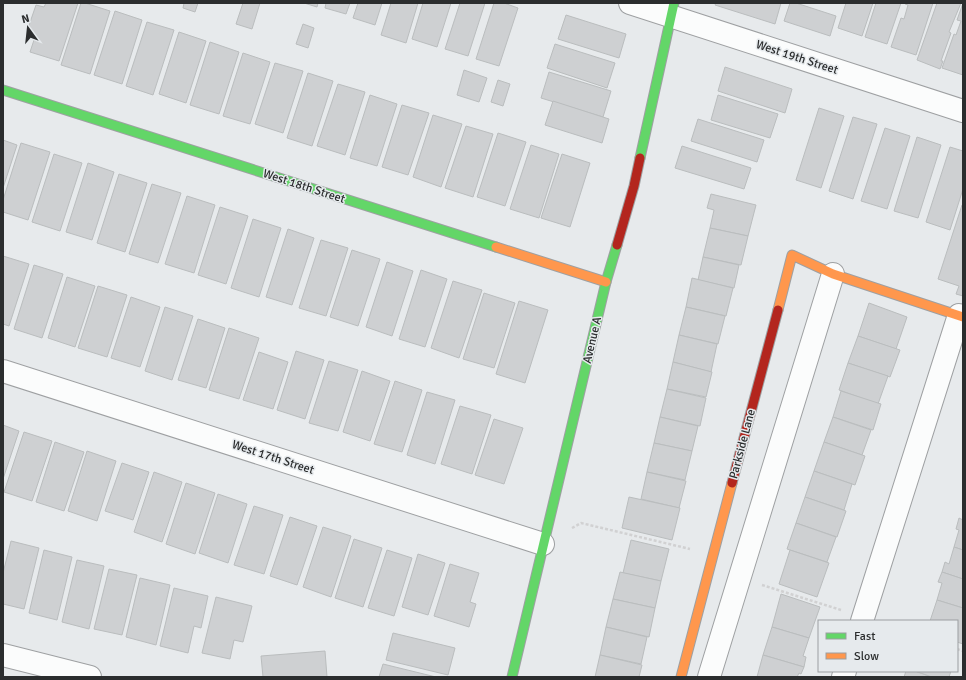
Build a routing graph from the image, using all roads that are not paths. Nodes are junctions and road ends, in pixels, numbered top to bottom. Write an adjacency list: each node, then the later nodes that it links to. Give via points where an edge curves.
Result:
1 (630, 3): 2 (street, West 19th Street)
2 (672, 9): 4 (street, West 19th Street); 6 (street, Avenue A, via 634,186)
3 (3, 90): 6 (street, West 18th Street)
4 (963, 111)
5 (834, 274): 7 (street, Parkside Lane); 14 (street, Parkside Lane, via 792,255); 15 (street)
6 (606, 282): 9 (street, Avenue A)
7 (961, 316): 10 (street)
8 (3, 371): 9 (street, West 17th Street)
9 (543, 544): 13 (street, Avenue A)
10 (862, 620)
11 (3, 655): 12 (street)
12 (90, 677)
13 (512, 677)
14 (681, 677)
15 (709, 677)

